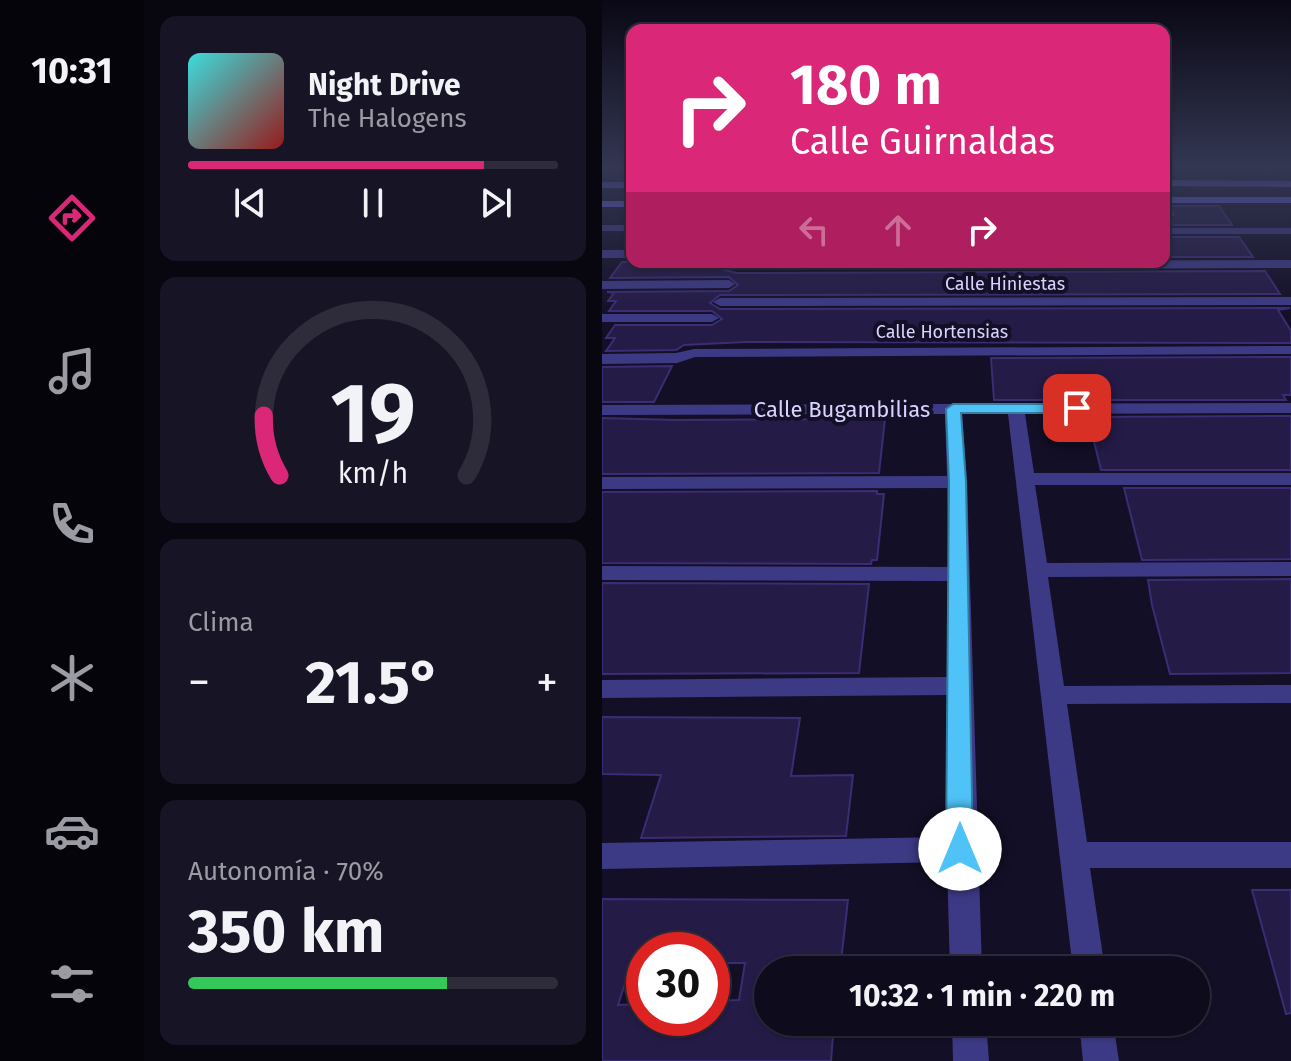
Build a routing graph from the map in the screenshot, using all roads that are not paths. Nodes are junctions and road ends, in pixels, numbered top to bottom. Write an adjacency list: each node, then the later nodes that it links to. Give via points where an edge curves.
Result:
1 (602, 228): 2 (street)
2 (626, 228)
3 (1170, 231): 4 (street)
4 (1291, 231)
5 (602, 254): 6 (street)
6 (626, 254)
7 (1170, 264): 8 (street)
8 (1291, 264)
9 (736, 268): 10 (street)
10 (729, 284): 11 (street); 13 (street)
11 (602, 285)
12 (1291, 301): 13 (street, Calle Hiniestas)
13 (720, 302): 15 (street)
14 (602, 318): 15 (street)
15 (703, 335): 16 (street, Calle Hortensias); 17 (street, via 677,358)
16 (1291, 350)
17 (602, 359)
18 (1291, 408): 20 (street)
19 (953, 409): 20 (street); 21 (street, Calle Bugambilias); 24 (street, Calle Bugambilias)
20 (1016, 409): 22 (street)
21 (602, 410)
22 (1025, 479): 23 (street); 27 (street)
23 (1291, 479)
24 (958, 482): 25 (street); 29 (street, Calle Bugambilias)
25 (602, 483)
26 (1291, 569): 27 (street)
27 (1037, 570): 33 (street)
28 (602, 573): 29 (street)
29 (957, 574): 30 (street, Calle Bugambilias)
30 (960, 686): 31 (street); 34 (street, Calle Bugambilias)
31 (602, 689)
32 (1291, 694): 33 (street)
33 (1054, 695): 35 (street)
34 (960, 849): 37 (street); 38 (street, Calle Bugambilias)
35 (1074, 855): 36 (street); 39 (street)
36 (1291, 855)
37 (602, 856)
38 (965, 956)
39 (1087, 956)
40 (970, 1036): 42 (street)
41 (1098, 1036): 43 (street)
42 (971, 1061)
43 (1101, 1061)

